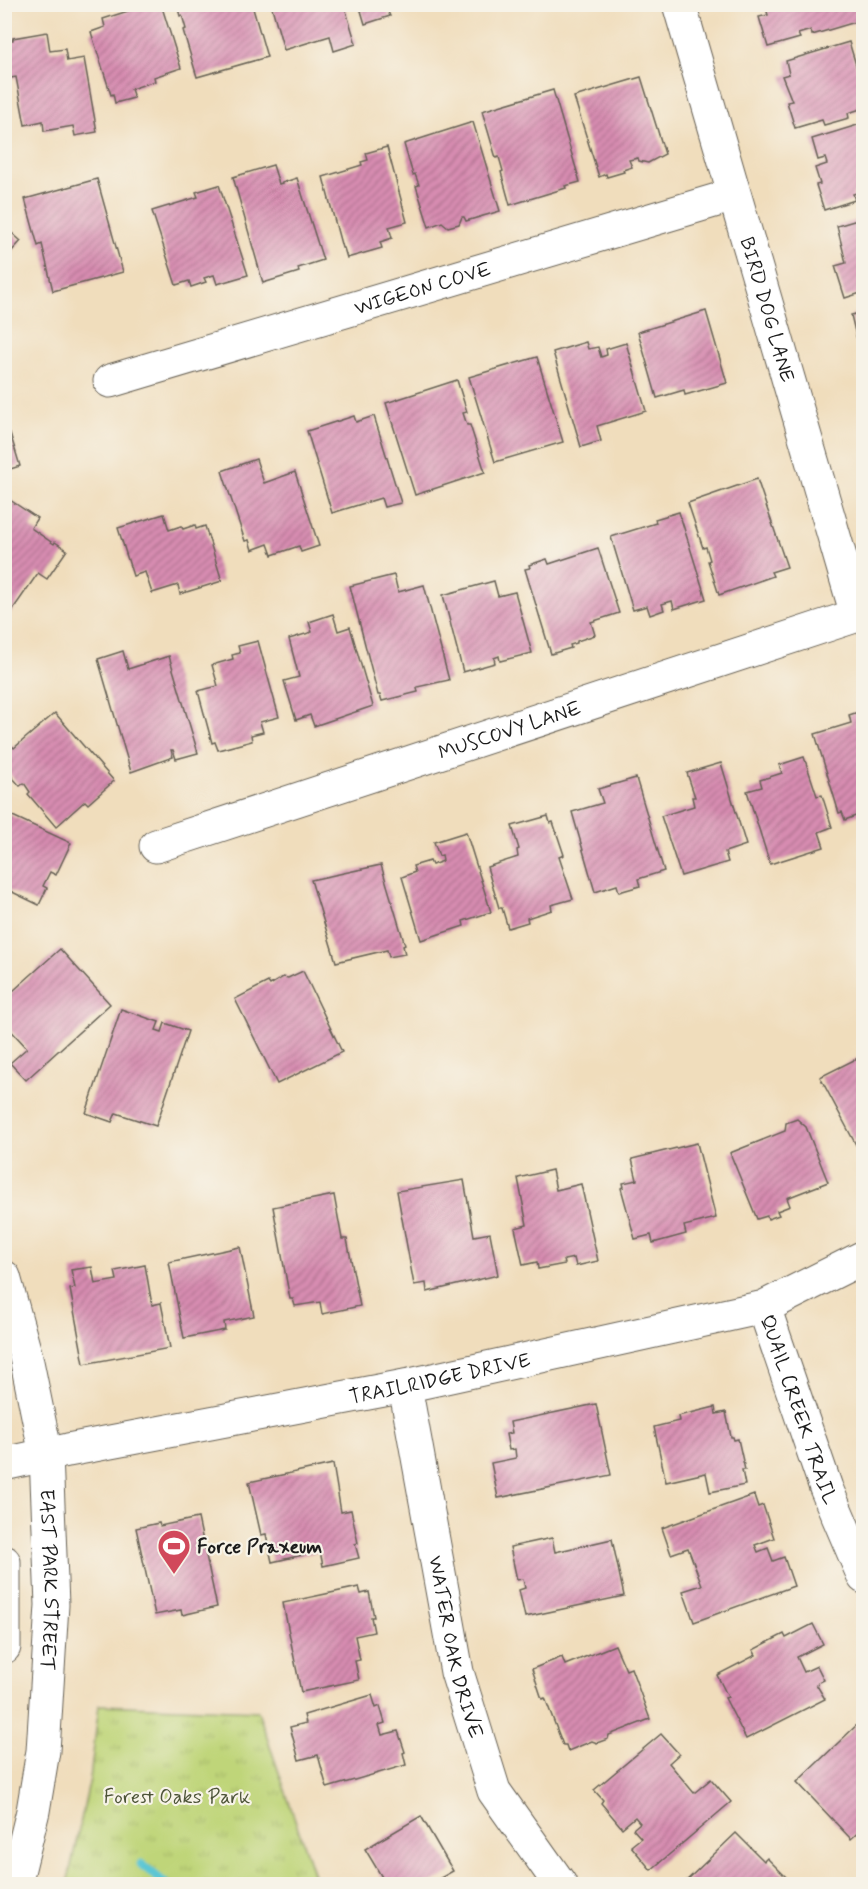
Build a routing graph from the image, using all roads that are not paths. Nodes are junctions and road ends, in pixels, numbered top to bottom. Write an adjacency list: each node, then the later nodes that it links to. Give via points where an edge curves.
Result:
1 (679, 4): 2 (street, BIRD DOG LANE)
2 (734, 195): 3 (street, WIGEON COVE); 4 (street, BIRD DOG LANE)
3 (110, 381)
4 (860, 614): 5 (street, MUSCOVY LANE)
5 (156, 846)
6 (864, 1257): 8 (street, TRAILRIDGE DRIVE)
7 (4, 1277): 10 (street, EAST PARK STREET, via 26,1357)
8 (764, 1307): 9 (street, TRAILRIDGE DRIVE); 13 (street, QUAIL CREEK TRAIL, via 826,1488)
9 (405, 1386): 10 (street, TRAILRIDGE DRIVE); 16 (street, WATER OAK DRIVE, via 457,1672 494,1791)
10 (46, 1455): 11 (street, TRAILRIDGE DRIVE); 15 (street, EAST PARK STREET, via 52,1605 43,1751)
11 (4, 1464)
12 (4, 1562): 14 (street)
13 (864, 1576)
14 (4, 1647)
15 (15, 1884)
16 (560, 1884)

